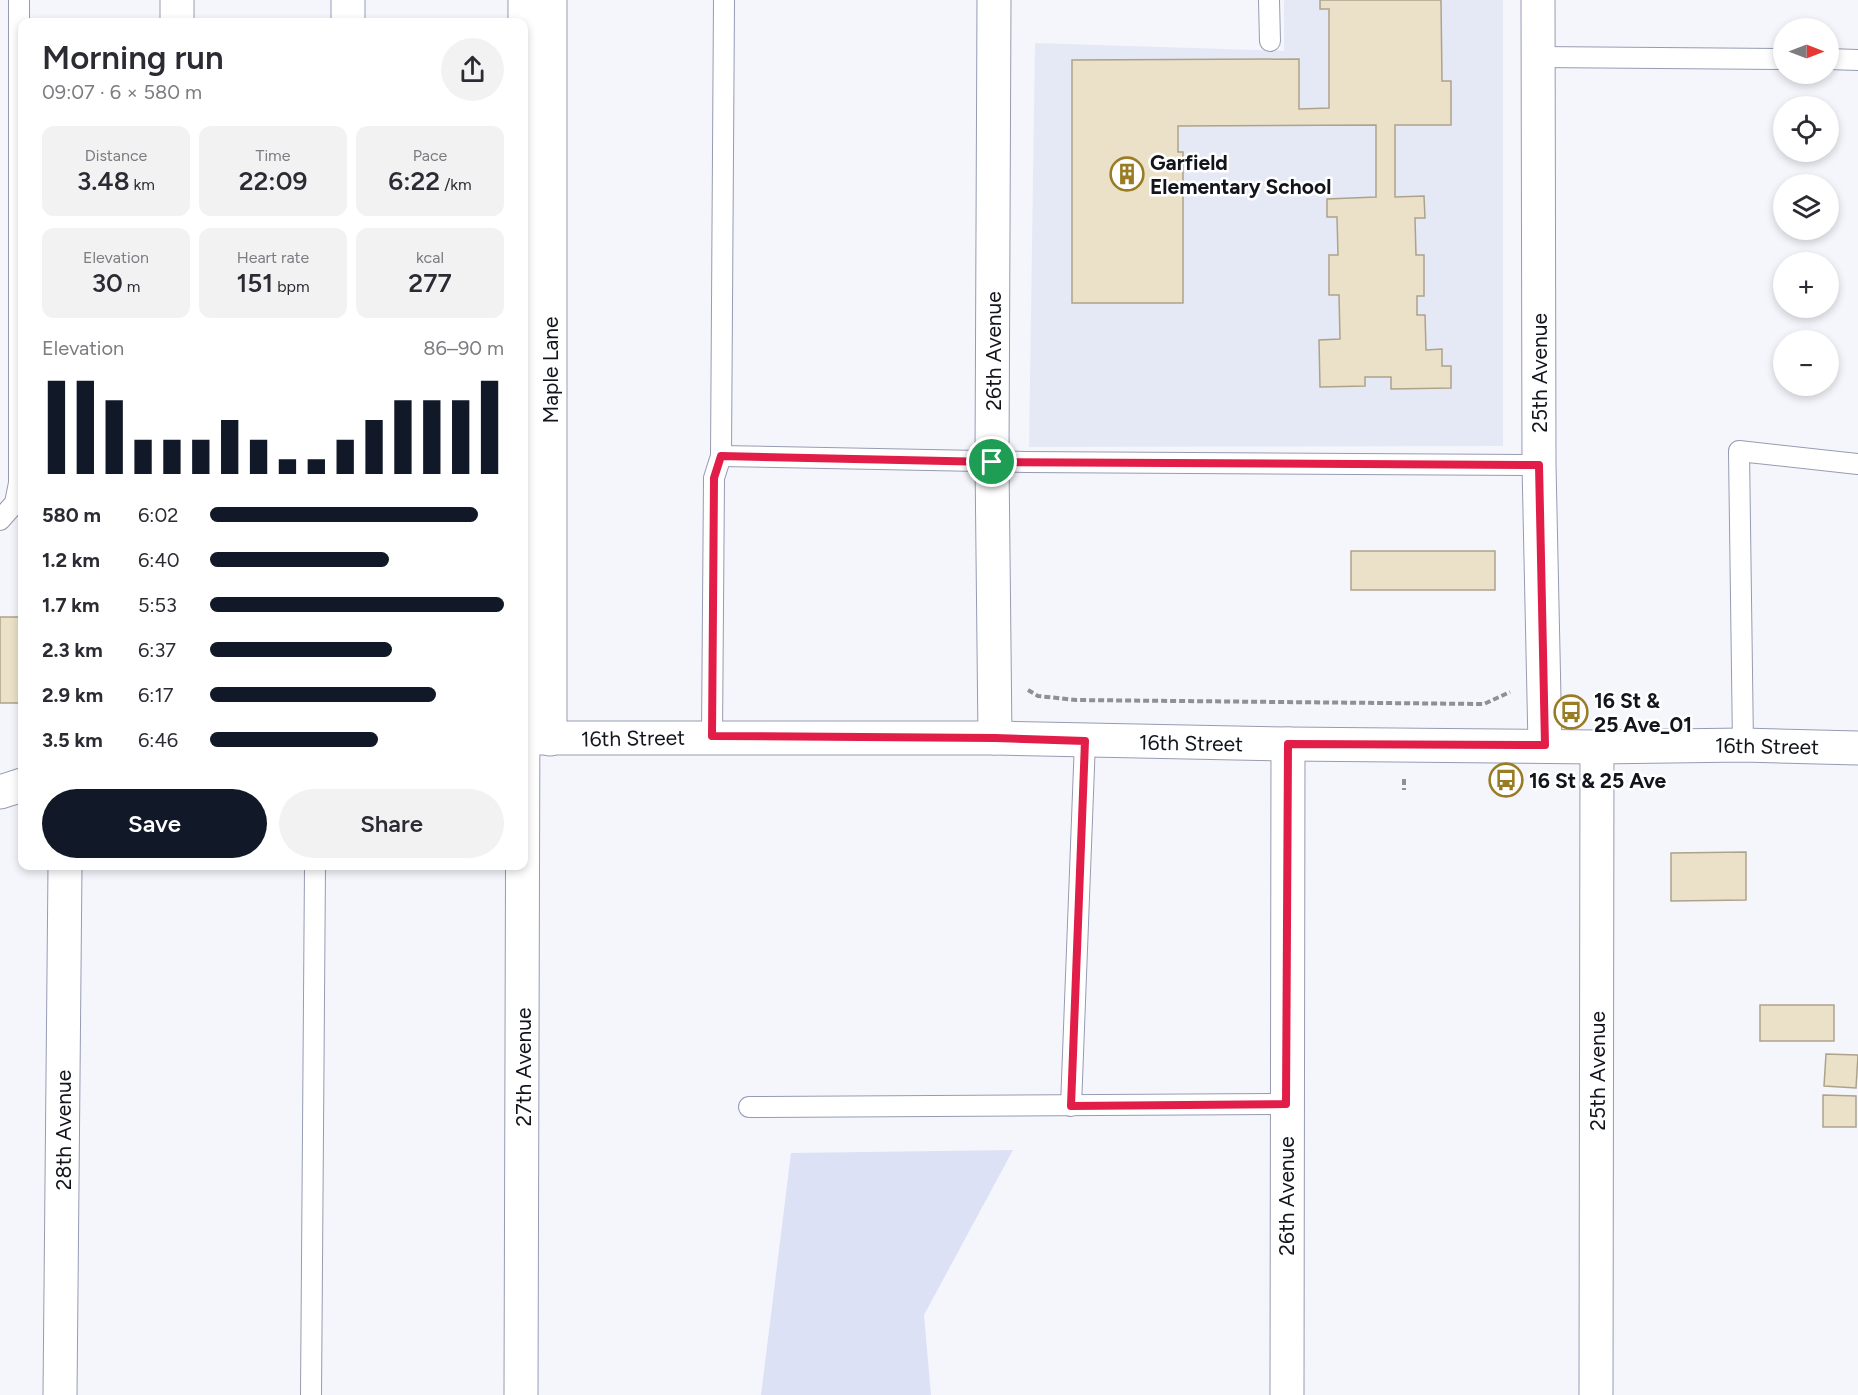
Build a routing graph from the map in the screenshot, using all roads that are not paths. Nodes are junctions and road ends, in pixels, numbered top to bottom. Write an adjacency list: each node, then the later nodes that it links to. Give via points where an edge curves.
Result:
1 (19, 0): 10 (lane)
2 (177, 0): 11 (street)
3 (348, 0): 12 (street)
4 (525, 0): 13 (street, Maple Lane)
5 (550, 0): 28 (street, Maple Lane)
6 (724, 0): 20 (lane)
7 (994, 0): 21 (street, 26th Avenue)
8 (1269, 0): 14 (lane)
9 (1538, 0): 15 (street, 25th Avenue)
10 (19, 18)
11 (177, 18)
12 (348, 18)
13 (525, 18)
14 (1270, 41)
15 (1538, 57): 16 (lane); 22 (street, 25th Avenue)
16 (1773, 59)
17 (1839, 59): 18 (lane)
18 (1858, 60)
19 (528, 277): 28 (street, Maple Lane)
20 (721, 456): 21 (lane); 26 (lane, via 714,478)
21 (992, 462): 22 (lane); 27 (street, 26th Avenue)
22 (1539, 465): 32 (street, 25th Avenue)
23 (1858, 465): 31 (lane, via 1739,451)
24 (18, 488): 25 (lane, via 15,503)
25 (0, 520)
26 (712, 736): 27 (street, 16th Street); 28 (street, 16th Street)
27 (995, 738): 29 (street, 16th Street)
28 (533, 739): 44 (street, 27th Avenue)
29 (1085, 741): 30 (street, 16th Street); 40 (lane)
30 (1288, 744): 32 (street, 16th Street); 39 (street, 26th Avenue)
31 (1743, 744): 33 (street, 16th Street); 34 (street, 16th Street)
32 (1545, 745): 33 (street, 16th Street)
33 (1597, 747): 46 (street, 25th Avenue)
34 (1858, 748)
35 (18, 786): 36 (street)
36 (0, 792)
37 (65, 870): 42 (street, 28th Avenue)
38 (315, 870): 43 (lane)
39 (1286, 1104): 40 (lane); 45 (street, 26th Avenue)
40 (1071, 1106): 41 (lane)
41 (749, 1107)
42 (60, 1395)
43 (311, 1395)
44 (521, 1395)
45 (1287, 1395)
46 (1596, 1395)

